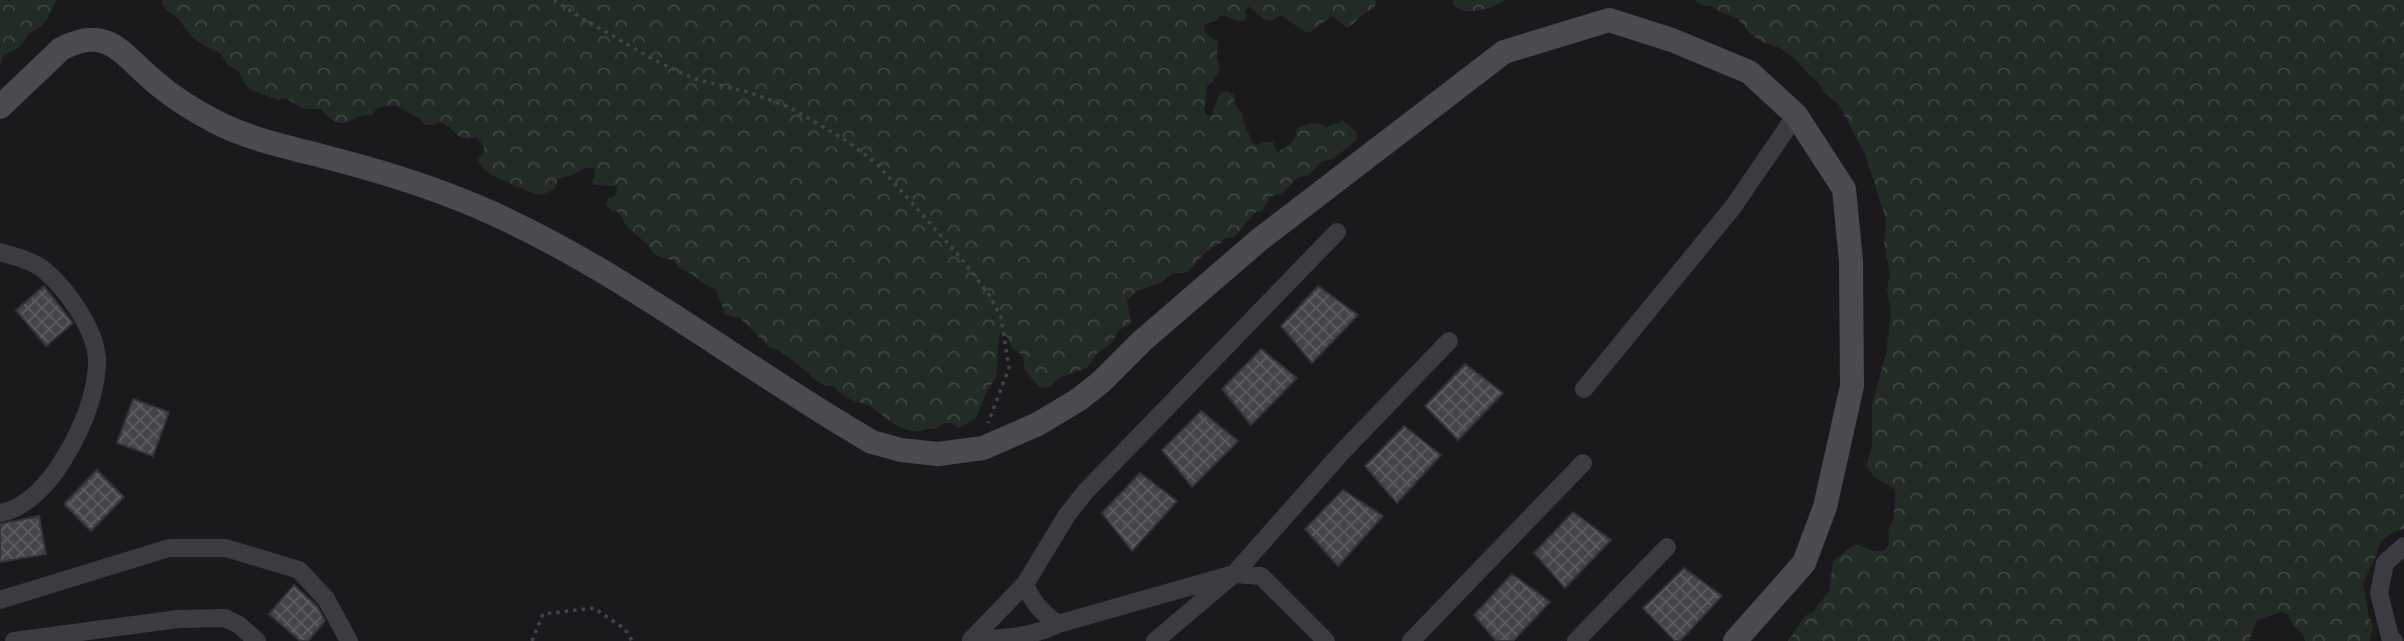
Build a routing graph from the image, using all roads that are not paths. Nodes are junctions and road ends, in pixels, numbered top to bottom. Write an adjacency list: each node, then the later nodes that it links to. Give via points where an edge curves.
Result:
1 (0, 107): 2 (street, via 61,49 86,40 108,42 121,48 154,81 216,122 404,178 494,214 622,282 872,442 920,454 983,448 1078,400 1259,240 1504,52 1609,20 1749,72)
2 (1796, 115): 6 (street, via 1733,207); 23 (street, via 1844,189 1852,261 1852,386 1825,507 1804,563)
3 (1337, 232): 12 (street, via 1086,491)
4 (0, 252): 8 (street, via 43,268 90,330 97,363 91,401 79,434 53,477 31,497)
5 (1449, 341): 11 (street)
6 (1584, 388)
7 (1583, 463): 21 (street)
8 (0, 513)
9 (2404, 546): 24 (street, via 2385,563 2379,593)
10 (1667, 547): 22 (street)
11 (1234, 574): 14 (street); 19 (street); 20 (street, via 1261,576)
12 (1025, 584): 14 (street, via 1041,612); 14 (street, via 971,640 1041,633)
13 (0, 600): 18 (street, via 169,548 226,548 299,570 326,599)
14 (1058, 624)
15 (63, 638): 16 (street); 17 (street, via 178,619 225,618)
16 (13, 641)
17 (257, 641)
18 (349, 641)
19 (1155, 641)
20 (1326, 641)
21 (1410, 641)
22 (1576, 641)
23 (1735, 641)
24 (2394, 641)

